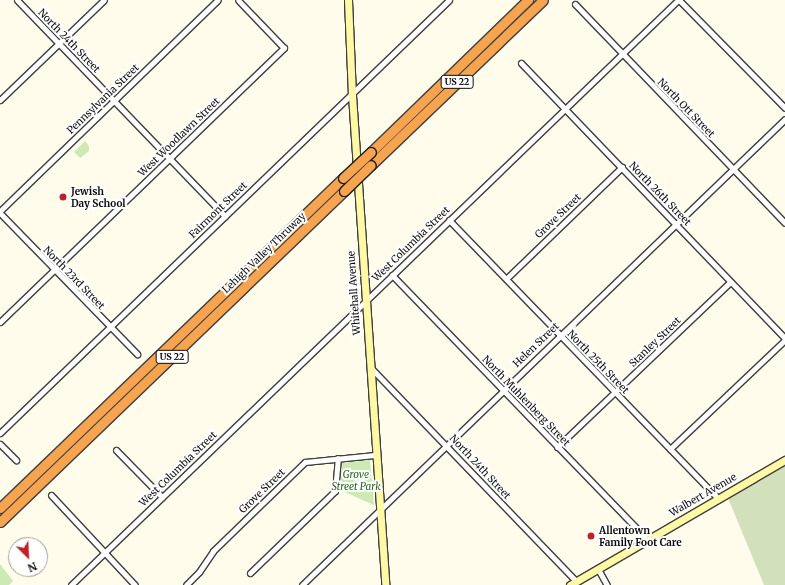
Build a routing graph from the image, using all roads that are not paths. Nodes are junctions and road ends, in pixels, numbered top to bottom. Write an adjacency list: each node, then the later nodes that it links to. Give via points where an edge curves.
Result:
1 (17, 0): 11 (street, North 24th Street)
2 (104, 0): 11 (street)
3 (218, 0): 16 (street, Pennsylvania Street)
4 (238, 0): 20 (street, West Woodlawn Street, via 284,48)
5 (348, 0): 14 (street, Whitehall Avenue)
6 (449, 0): 14 (street, Fairmont Street)
7 (528, 0): 54 (highway, Lehigh Valley Thruway / US 22, bridge)
8 (543, 0): 56 (highway, Lehigh Valley Thruway / US 22, bridge)
9 (678, 0): 12 (street, West Columbia Street); 17 (street)
10 (575, 4): 12 (street, North Ott Street)
11 (58, 44): 15 (street); 16 (street, North 24th Street)
12 (622, 55): 18 (street, West Columbia Street); 22 (street, North Ott Street)
13 (521, 63): 18 (street, North 26th Street)
14 (352, 95): 24 (street, Fairmont Street); 32 (street, Whitehall Avenue)
15 (0, 100)
16 (114, 101): 20 (street, North 24th Street); 23 (street, Pennsylvania Street)
17 (785, 108)
18 (564, 109): 21 (street, North 26th Street); 25 (street, West Columbia Street)
19 (785, 119): 22 (street, Helen Street)
20 (169, 159): 24 (street, North 24th Street); 28 (street, West Woodlawn Street)
21 (622, 168): 27 (street, North 26th Street); 30 (street, Grove Street)
22 (733, 169): 26 (street, North Ott Street); 27 (street, Helen Street)
23 (0, 212): 28 (street, North 23rd Street)
24 (224, 216): 34 (street, Fairmont Street)
25 (449, 220): 29 (street, West Columbia Street); 30 (street, North 25th Street)
26 (785, 223)
27 (676, 224): 31 (street, North 26th Street); 35 (street, Helen Street)
28 (54, 270): 33 (street, West Woodlawn Street); 34 (street, North 23rd Street)
29 (392, 275): 32 (street, West Columbia Street); 39 (street, North Muhlenberg Street)
30 (507, 278): 35 (street, North 25th Street)
31 (730, 282): 36 (street, North 26th Street); 40 (street, Stanley Street)
32 (365, 300): 38 (street, Whitehall Avenue); 52 (street, West Columbia Street)
33 (0, 322)
34 (110, 327): 37 (street, North 23rd Street); 41 (street, Fairmont Street)
35 (559, 335): 39 (street, Helen Street); 40 (street, North 25th Street)
36 (785, 339): 45 (street)
37 (137, 354)
38 (369, 366): 43 (street, North 24th Street); 47 (street, Whitehall Avenue)
39 (503, 390): 43 (street, Helen Street); 44 (street, North Muhlenberg Street)
40 (615, 392): 44 (street, Stanley Street); 45 (street, North 25th Street)
41 (0, 433)
42 (0, 444): 49 (street)
43 (446, 445): 55 (street, Helen Street); 61 (street, North 24th Street)
44 (557, 447): 57 (street, North Muhlenberg Street)
45 (670, 449): 53 (street, North 25th Street)
46 (116, 450): 52 (street)
47 (375, 455): 48 (street, Grove Street); 55 (street, Whitehall Avenue)
48 (338, 458): 60 (street, via 335,491); 64 (street, Grove Street, via 305,462 213,552)
49 (16, 460)
50 (785, 460): 53 (street, Walbert Avenue)
51 (51, 495): 58 (street)
52 (162, 497): 58 (street, West Columbia Street)
53 (718, 499): 57 (street, Walbert Avenue)
54 (0, 508)
55 (379, 510): 65 (street, Helen Street); 66 (street, Whitehall Avenue)
56 (0, 522)
57 (647, 540): 59 (street, Walbert Avenue)
58 (104, 553): 62 (street, West Columbia Street); 63 (street)
59 (598, 569): 61 (street, Walbert Avenue); 68 (street)
60 (250, 573)
61 (576, 581): 67 (street, Walbert Avenue)
62 (71, 585)
63 (135, 585)
64 (186, 585)
65 (302, 585)
66 (385, 585)
67 (570, 585)
68 (607, 585)

